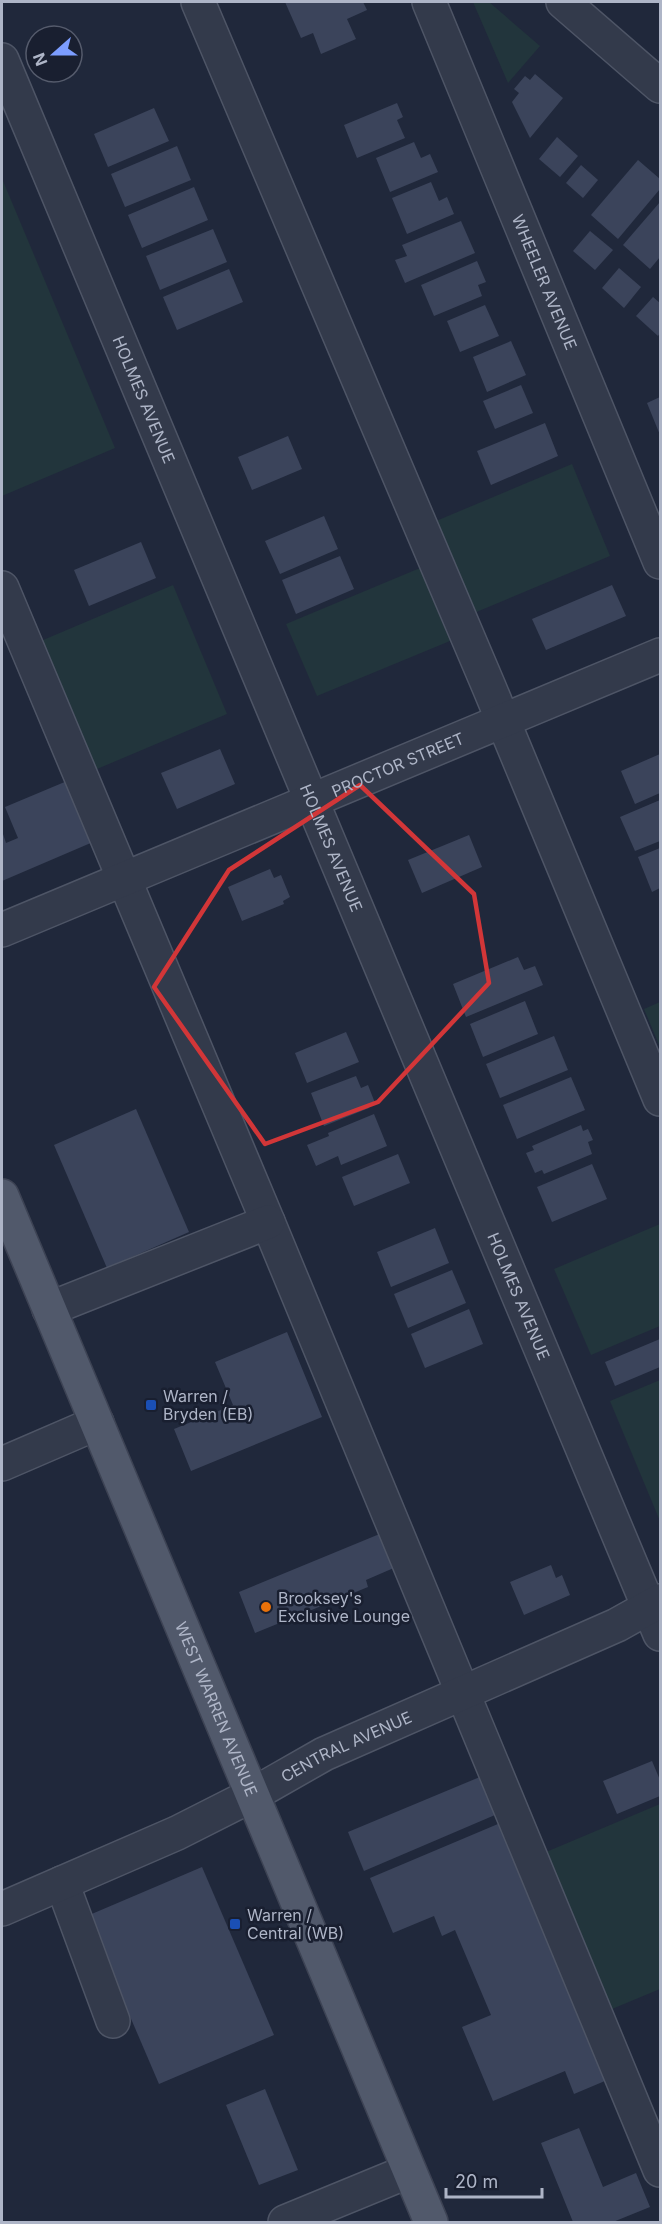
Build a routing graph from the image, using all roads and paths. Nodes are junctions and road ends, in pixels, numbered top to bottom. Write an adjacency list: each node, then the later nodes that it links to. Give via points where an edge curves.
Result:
1 (198, 2): 9 (street)
2 (429, 2): 6 (street, WHEELER AVENUE)
3 (573, 5): 5 (street)
4 (2, 60): 10 (street, HOLMES AVENUE)
5 (660, 86)
6 (660, 562)
7 (2, 588): 11 (street)
8 (660, 655): 9 (street, PROCTOR STREET)
9 (502, 719): 10 (street, PROCTOR STREET); 13 (street)
10 (311, 800): 11 (street, PROCTOR STREET); 19 (street, HOLMES AVENUE)
11 (124, 879): 12 (street, PROCTOR STREET); 15 (street)
12 (2, 930)
13 (660, 1099)
14 (2, 1196): 16 (main road, WEST WARREN AVENUE)
15 (268, 1222): 16 (street); 20 (street)
16 (50, 1309): 17 (main road, WEST WARREN AVENUE)
17 (97, 1423): 18 (street); 21 (main road, WEST WARREN AVENUE)
18 (2, 1464)
19 (657, 1614): 20 (street, CENTRAL AVENUE, via 617,1625)
20 (464, 1694): 21 (street, CENTRAL AVENUE, via 324,1754); 25 (street)
21 (252, 1795): 22 (street, CENTRAL AVENUE); 26 (main road, WEST WARREN AVENUE)
22 (62, 1883): 23 (street, CENTRAL AVENUE); 24 (street)
23 (2, 1909)
24 (113, 2021)
25 (660, 2170)
26 (409, 2171): 27 (street); 28 (main road, WEST WARREN AVENUE)
27 (285, 2223)
28 (431, 2223)

